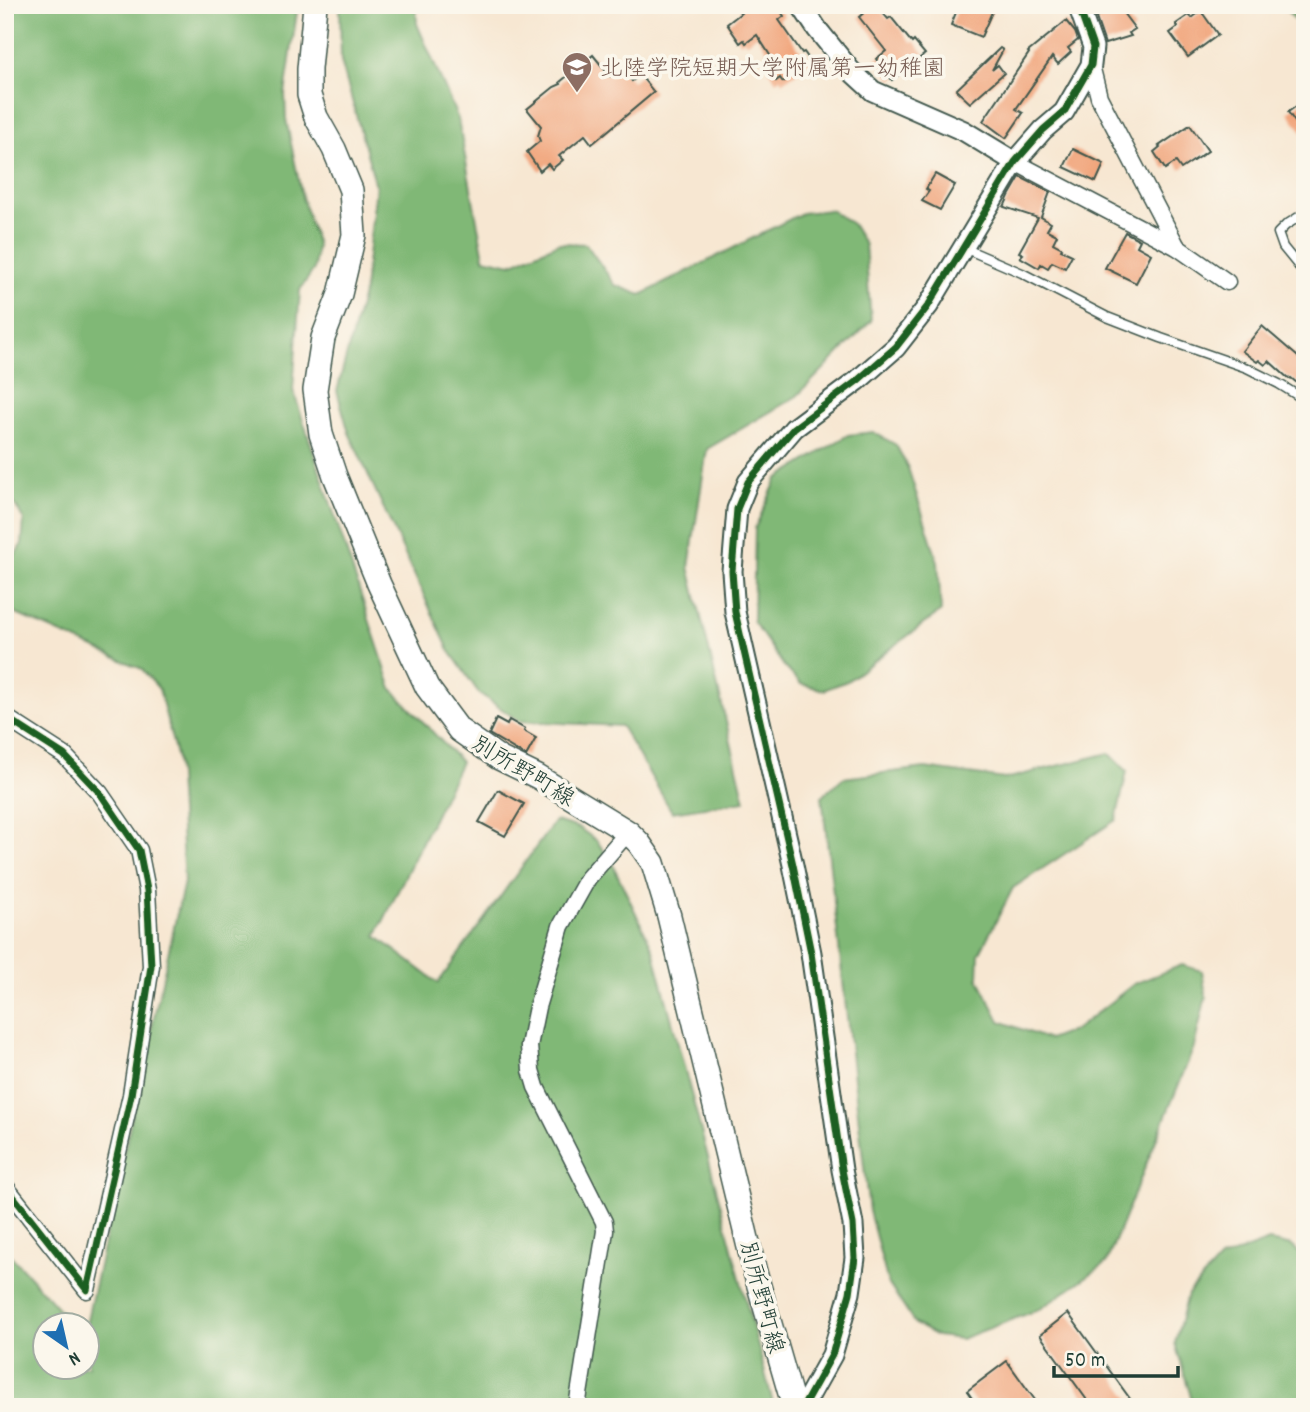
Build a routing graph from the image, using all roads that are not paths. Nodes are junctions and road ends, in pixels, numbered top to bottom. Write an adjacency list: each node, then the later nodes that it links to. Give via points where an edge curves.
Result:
1 (315, 5): 13 (main road, 別所野町線, via 309,95 351,190 354,235 340,294 323,338 315,390 321,433 335,476 427,687 458,730)
2 (801, 5): 5 (street, via 850,70 873,90 964,131)
3 (1078, 5): 4 (street, via 1093,47)
4 (1091, 65): 5 (street, via 1064,112); 7 (street, via 1099,97)
5 (1015, 162): 7 (street); 8 (street)
6 (1305, 213): 9 (lane, via 1278,233 1283,247)
7 (1178, 247): 10 (street)
8 (964, 248): 11 (lane, via 1107,317 1247,368); 17 (street, via 896,347 794,428 748,482 737,509 734,612 811,953 853,1224 850,1293 832,1355)
9 (1305, 274)
10 (1227, 282)
11 (1305, 400)
12 (5, 717): 14 (street, via 64,755 100,793 139,850 147,890 151,966 131,1094 87,1290)
13 (628, 832): 15 (street, via 588,878 561,926 529,1046 536,1087 604,1222); 16 (main road, 別所野町線, via 653,863 669,916 755,1272)
14 (5, 1186)
15 (577, 1407)
16 (794, 1407)
17 (803, 1407)

